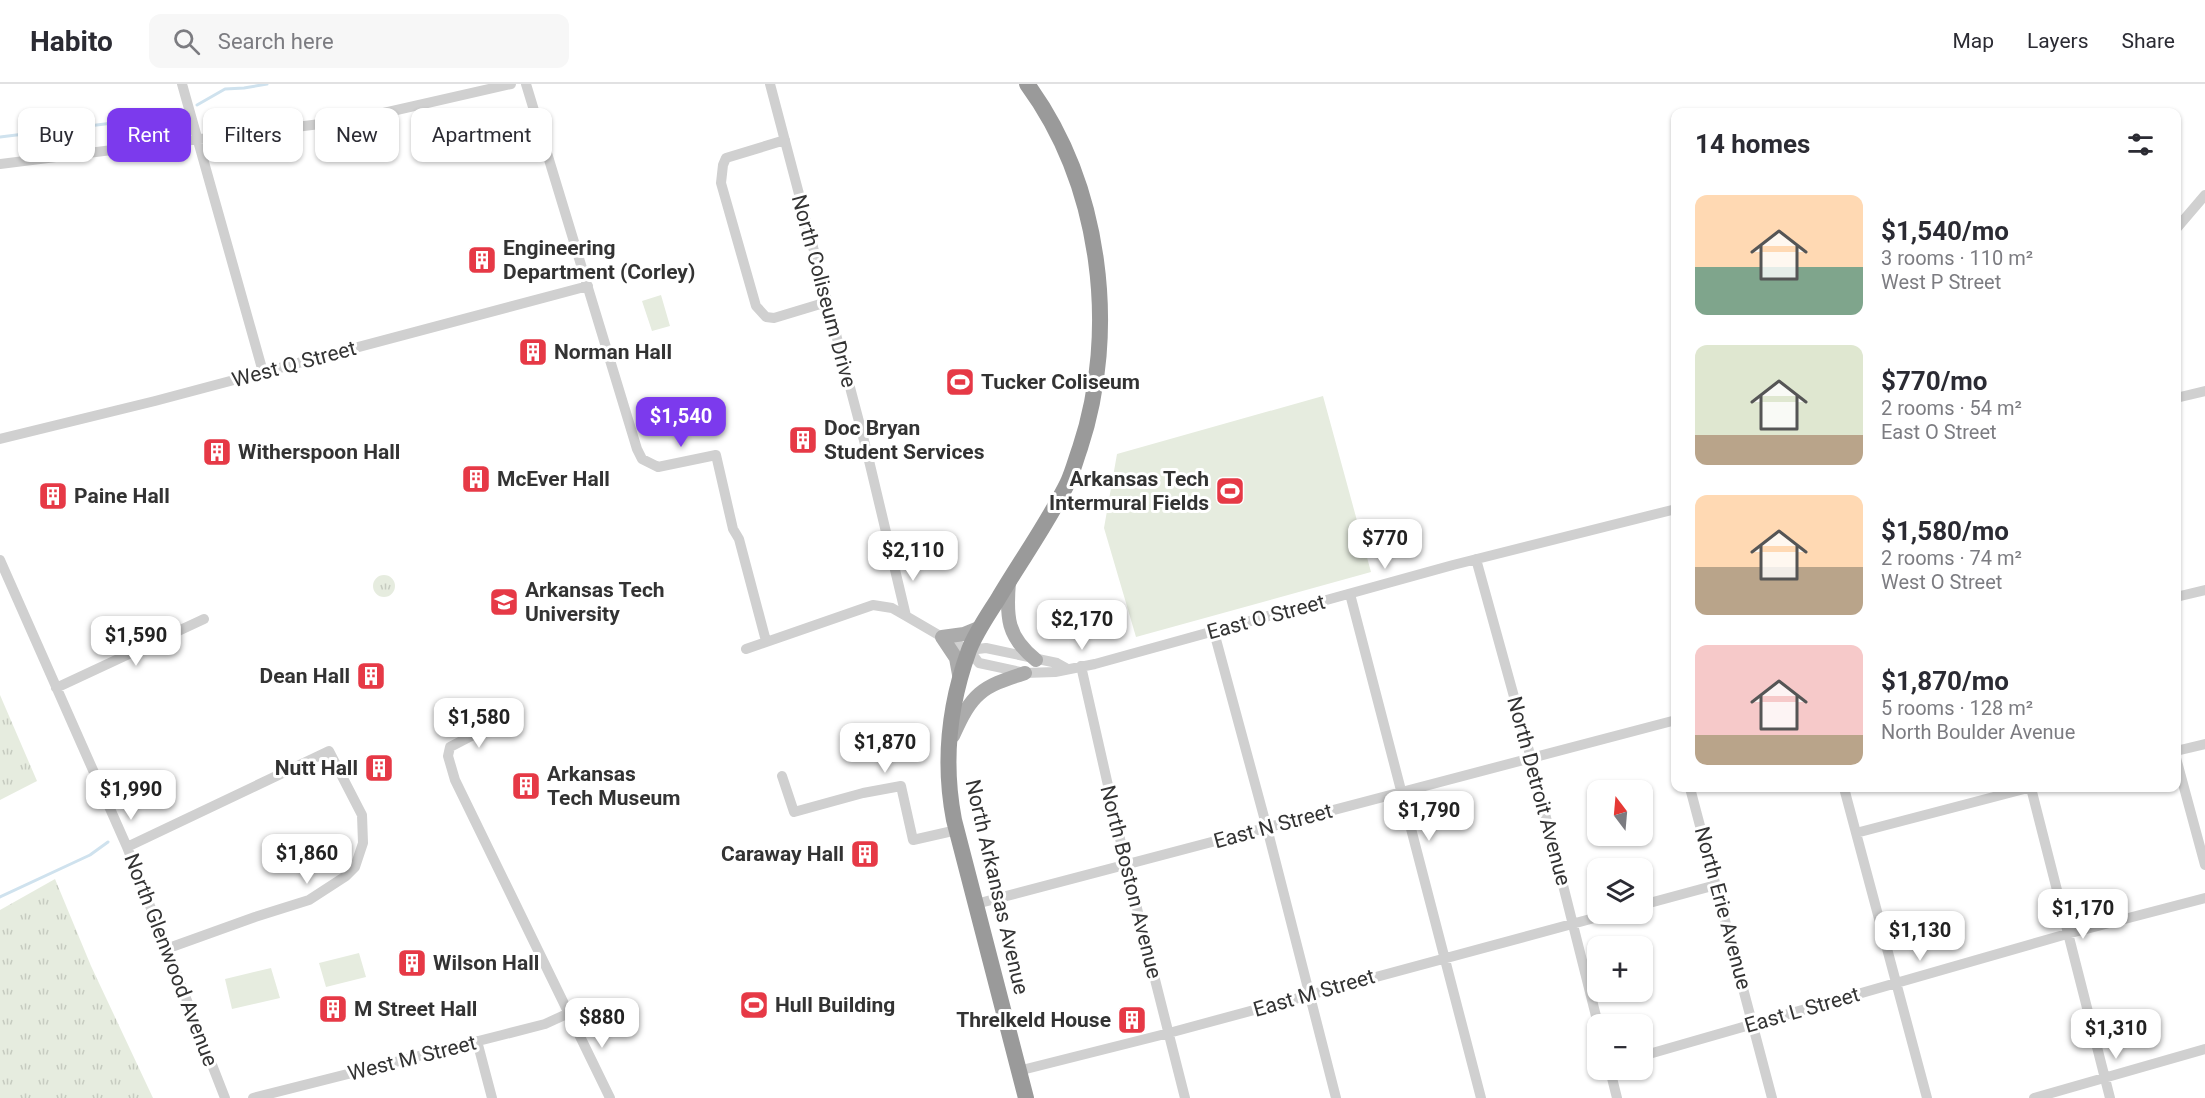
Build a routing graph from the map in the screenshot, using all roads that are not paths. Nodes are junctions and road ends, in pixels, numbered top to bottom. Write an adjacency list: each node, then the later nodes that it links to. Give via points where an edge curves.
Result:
1 (182, 84): 6 (street)
2 (512, 84): 6 (street, via 366,117)
3 (526, 84): 11 (street)
4 (770, 84): 7 (street, North Coliseum Drive)
5 (1027, 84): 20 (highway, North Arkansas Avenue, via 1066,153 1085,207 1098,264 1101,318 1097,373 1087,427 1070,479)
6 (198, 139): 8 (street); 13 (street)
7 (784, 140): 12 (street, North Coliseum Drive); 12 (street, via 726,158 721,183 756,306 774,318)
8 (0, 164)
9 (2205, 195): 10 (street)
10 (2181, 223)
11 (588, 286): 13 (street, West Q Street); 29 (street, via 642,459 658,467 716,455)
12 (827, 302): 24 (street, North Coliseum Drive)
13 (263, 372): 16 (street, West Q Street)
14 (2205, 391): 15 (street)
15 (2181, 397)
16 (0, 439)
17 (1671, 510): 18 (street, East O Street)
18 (1476, 559): 22 (street, East O Street); 43 (street, North Detroit Avenue)
19 (0, 560): 37 (street, North Glenwood Avenue)
20 (1010, 578): 26 (highway, North Arkansas Avenue); 32 (main road, via 1006,609 1009,624 1018,643)
21 (2205, 590): 23 (street)
22 (1350, 594): 27 (street, East O Street); 46 (street)
23 (2181, 596)
24 (906, 616): 28 (street); 29 (street, via 892,608 873,605)
25 (204, 620): 37 (street)
26 (981, 627): 28 (main road); 31 (highway, North Arkansas Avenue)
27 (1214, 632): 33 (street, East O Street); 51 (street)
28 (942, 637): 31 (street); 36 (main road, via 956,658)
29 (766, 641): 30 (street)
30 (746, 649)
31 (969, 650): 32 (street, East O Street, via 986,648); 35 (street, East O Street, via 979,663); 36 (highway, North Arkansas Avenue)
32 (1036, 660): 34 (street, East O Street)
33 (1081, 666): 34 (street, East O Street); 55 (street, North Boston Avenue)
34 (1066, 668): 35 (street, East O Street)
35 (1025, 673): 41 (main road, via 982,690 970,702)
36 (960, 680): 41 (highway, North Arkansas Avenue)
37 (56, 688): 54 (street, North Glenwood Avenue)
38 (1671, 726): 43 (street, East N Street)
39 (496, 729): 68 (street, via 450,747 448,756 455,780)
40 (2205, 744): 42 (street)
41 (948, 746): 52 (highway, North Arkansas Avenue, via 949,793)
42 (2181, 750)
43 (1531, 758): 46 (street, East N Street); 62 (street, North Detroit Avenue)
44 (782, 776): 52 (street, via 794,812 902,786 913,840)
45 (2181, 777): 56 (street)
46 (1402, 792): 51 (street, East N Street); 65 (street)
47 (1691, 792): 57 (street, North Erie Avenue)
48 (1845, 792): 53 (street)
49 (2014, 792): 53 (street)
50 (2030, 792): 63 (street)
51 (1267, 828): 55 (street, East N Street); 67 (street)
52 (957, 830): 60 (highway, North Arkansas Avenue)
53 (1856, 833): 66 (street)
54 (127, 847): 64 (street, North Glenwood Avenue); 64 (street, via 329,751 362,815 363,843 355,867 309,900)
55 (1126, 865): 60 (street, East N Street); 71 (street, North Boston Avenue)
56 (2205, 866)
57 (1716, 885): 59 (street); 70 (street, North Erie Avenue)
58 (2205, 898): 63 (street, East L Street)
59 (1653, 902)
60 (976, 904): 75 (highway, North Arkansas Avenue)
61 (1587, 920): 62 (street, East M Street)
62 (1573, 923): 65 (street, East M Street); 69 (street, North Detroit Avenue)
63 (2067, 934): 66 (street, East L Street); 76 (street)
64 (166, 949): 78 (street, North Glenwood Avenue)
65 (1444, 957): 67 (street, East M Street); 85 (street)
66 (1898, 983): 70 (street, East L Street); 88 (street)
67 (1309, 995): 71 (street, East M Street); 84 (street)
68 (569, 1013): 72 (street, West M Street); 81 (street)
69 (1596, 1014)
70 (1754, 1024): 74 (street, East L Street); 87 (street, North Erie Avenue)
71 (1168, 1033): 75 (street, East M Street); 83 (street, North Boston Avenue)
72 (477, 1041): 79 (street, West M Street); 80 (street)
73 (2205, 1049): 76 (street)
74 (1653, 1053)
75 (1018, 1071): 82 (highway, North Arkansas Avenue)
76 (2105, 1078): 89 (street); 90 (street)
77 (1612, 1080): 86 (street)
78 (225, 1098)
79 (253, 1098)
80 (492, 1098)
81 (610, 1098)
82 (1026, 1098)
83 (1185, 1098)
84 (1336, 1098)
85 (1481, 1098)
86 (1616, 1098)
87 (1772, 1098)
88 (1927, 1098)
89 (2034, 1098)
90 (2110, 1098)

